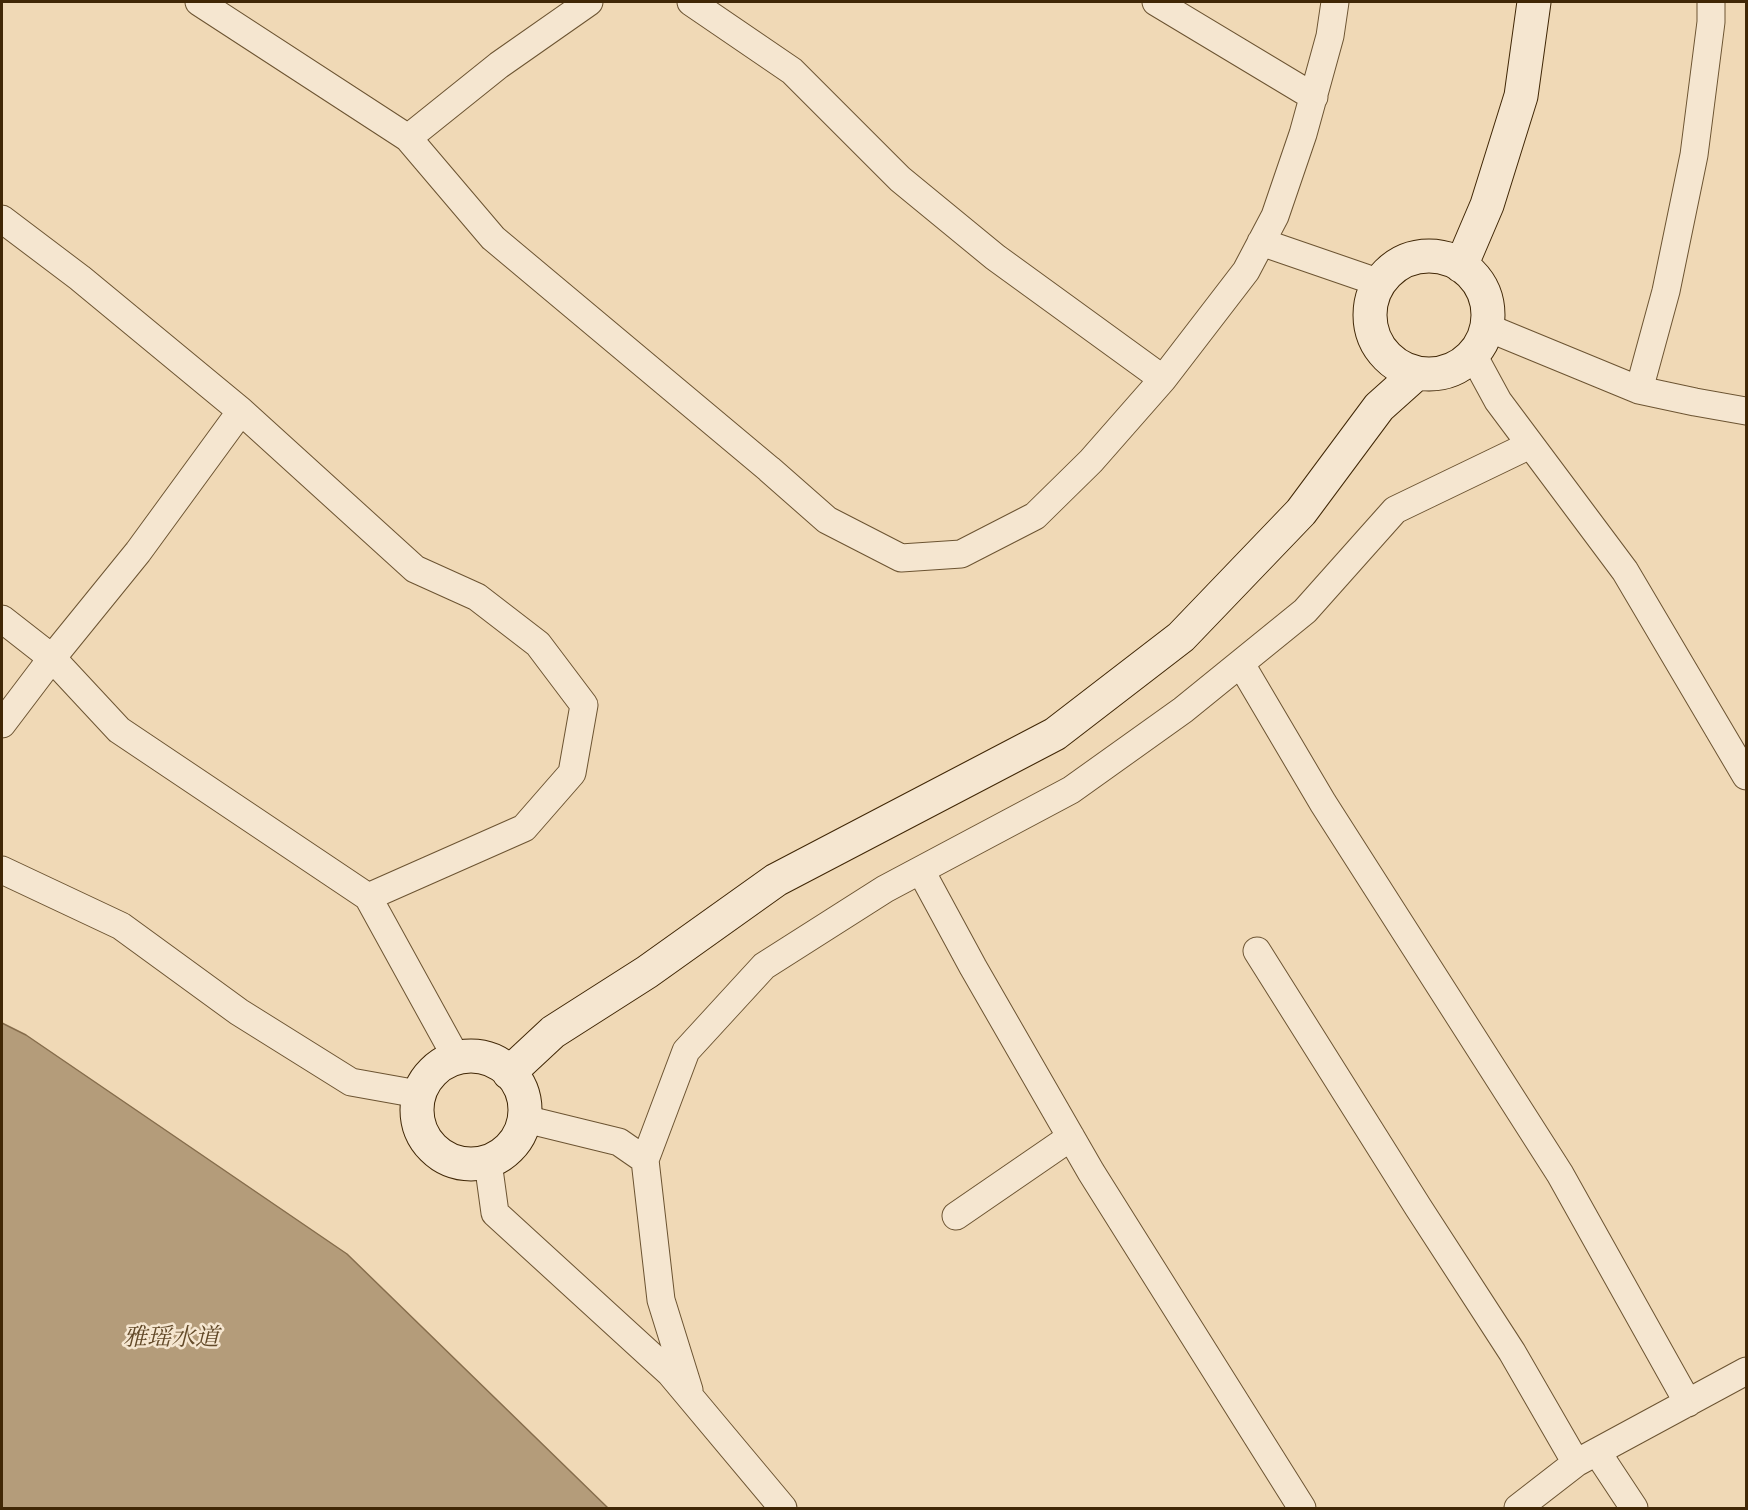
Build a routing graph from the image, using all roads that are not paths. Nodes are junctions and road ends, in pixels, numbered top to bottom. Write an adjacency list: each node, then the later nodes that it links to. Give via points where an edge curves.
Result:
1 (199, 2): 9 (street)
2 (589, 2): 9 (street, via 499,65)
3 (691, 2): 17 (street, via 792,71 900,179 995,257)
4 (1156, 2): 8 (street)
5 (1335, 2): 8 (street)
6 (1534, 2): 12 (street, via 1521,96 1487,205)
7 (1711, 2): 18 (street, via 1694,155 1666,291)
8 (1314, 97): 11 (street, via 1275,216)
9 (408, 138): 17 (street, via 493,238 827,520 901,558 961,554 1035,516 1091,461)
10 (2, 219): 19 (street)
11 (1261, 242): 13 (street); 17 (street, via 1246,271)
12 (1461, 266): 13 (street, via 1432,256 1412,258 1393,268); 14 (street, via 1476,279 1486,298)
13 (1380, 283): 16 (street, via 1371,302 1373,333 1383,351 1398,365)
14 (1486, 327): 15 (street); 18 (street)
15 (1473, 356): 16 (street, via 1456,368); 21 (street, via 1498,401)
16 (1417, 373): 32 (street, via 1379,407 1301,512 1181,637 1055,734 776,880 647,972 553,1032)
17 (1163, 378)
18 (1639, 390): 20 (street)
19 (241, 411): 23 (street, via 138,552); 29 (street, via 415,569 477,597 537,644 584,705 572,773 525,828)
20 (1746, 411)
21 (1530, 445): 24 (street, via 1395,510 1305,611); 26 (street, via 1625,571)
22 (2, 619): 23 (street)
23 (52, 658): 25 (street); 29 (street, via 119,730)
24 (1241, 664): 28 (street, via 1184,710 1071,790); 41 (street, via 1323,803 1560,1174)
25 (2, 724)
26 (1746, 776)
27 (2, 870): 33 (street, via 121,926 239,1012 351,1082)
28 (921, 871): 35 (street); 36 (street, via 885,889 764,966 686,1051)
29 (368, 897): 31 (street)
30 (1257, 951): 42 (street, via 1512,1352)
31 (456, 1057): 32 (street, via 476,1056 494,1061); 33 (street, via 439,1065 425,1079)
32 (509, 1073): 34 (street, via 524,1100)
33 (418, 1094): 37 (street, via 420,1132 430,1148 445,1160 463,1165)
34 (525, 1119): 36 (street, via 619,1142); 37 (street, via 519,1137 507,1152)
35 (1071, 1137): 38 (street); 44 (street)
36 (645, 1160): 40 (street, via 661,1300)
37 (488, 1162): 40 (street, via 495,1213 670,1373)
38 (956, 1216)
39 (1746, 1371): 41 (street)
40 (692, 1399): 43 (street)
41 (1688, 1403): 42 (street)
42 (1586, 1457): 45 (street); 46 (street)
43 (783, 1509)
44 (1302, 1509)
45 (1518, 1509)
46 (1634, 1509)

